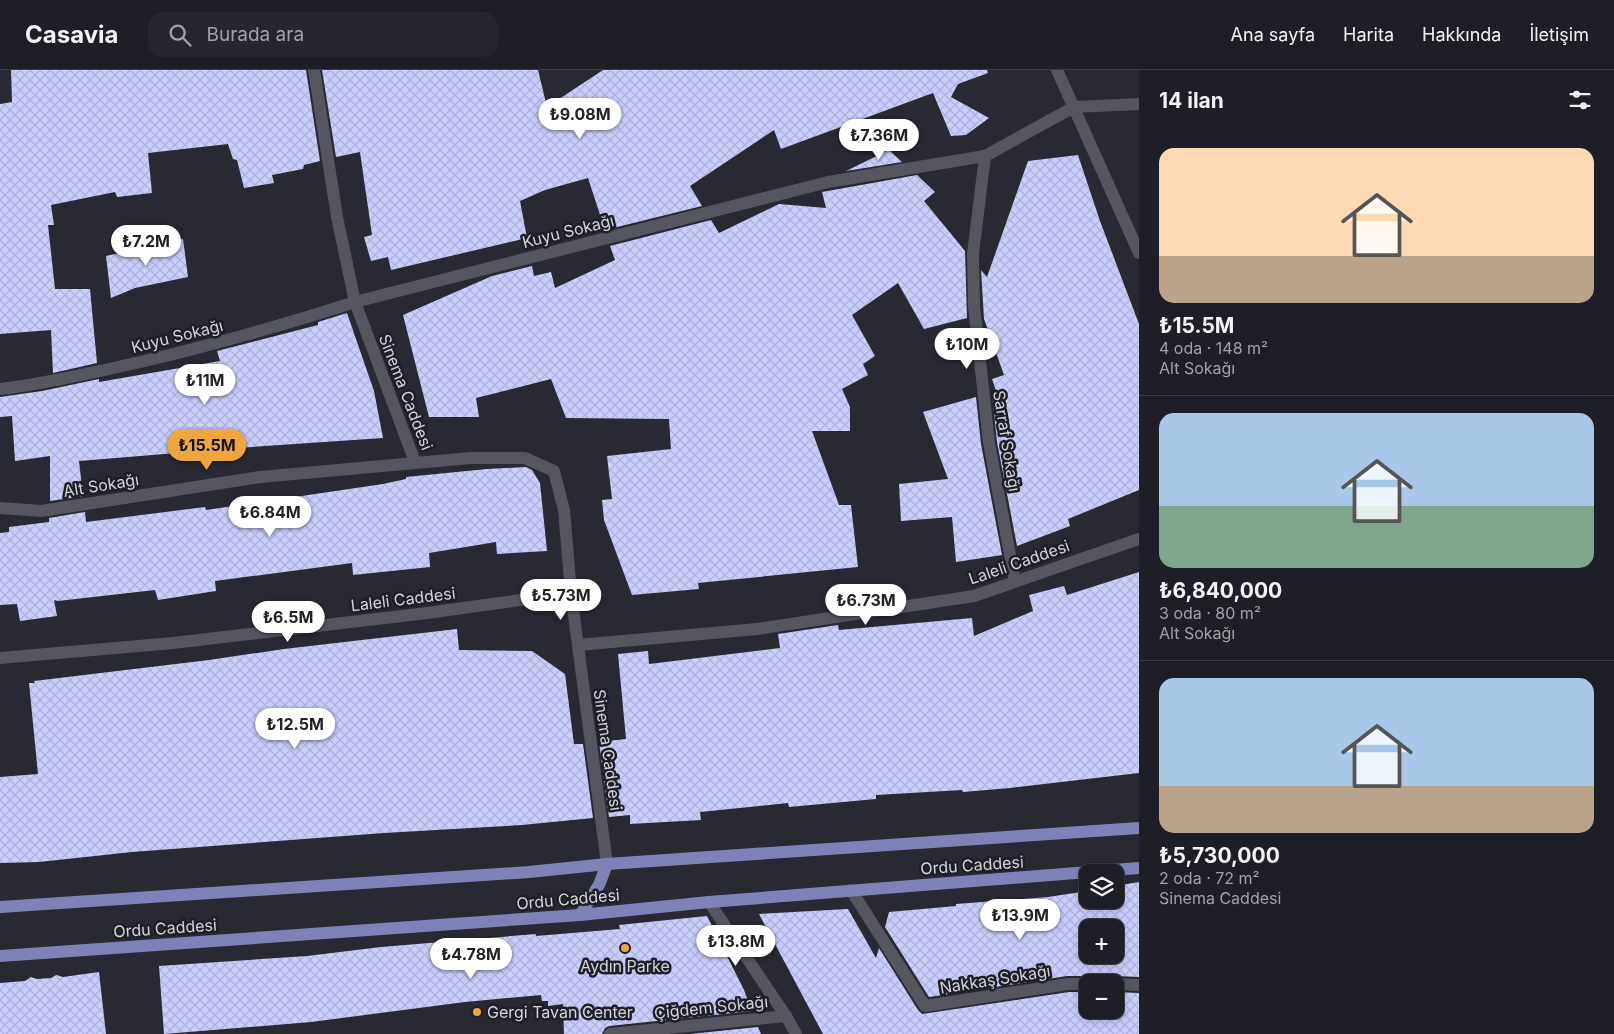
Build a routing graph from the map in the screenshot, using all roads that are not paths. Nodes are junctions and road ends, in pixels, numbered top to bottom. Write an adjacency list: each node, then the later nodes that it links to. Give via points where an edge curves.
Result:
1 (316, 70): 7 (street, Sinema Caddesi, via 337,217)
2 (1056, 70): 4 (street)
3 (1139, 104): 4 (street, Kuyu Sokağı)
4 (1074, 107): 5 (street, Kuyu Sokağı); 6 (street)
5 (985, 156): 7 (street, Kuyu Sokağı, via 828,182); 12 (street, Sarraf Sokağı, via 973,254 974,306 989,443)
6 (1139, 253)
7 (355, 302): 8 (street, Kuyu Sokağı, via 295,322 155,359 31,386); 9 (street, Sinema Caddesi)
8 (0, 389)
9 (415, 462): 10 (street, Alt Sokağı, via 260,477 41,511); 13 (street, Sinema Caddesi, via 525,458 554,471 564,510)
10 (0, 508)
11 (1139, 539): 12 (street, Laleli Caddesi)
12 (1015, 581): 14 (street, Laleli Caddesi, via 974,596 757,629)
13 (571, 593): 14 (street, Sinema Caddesi); 15 (street, Laleli Caddesi, via 183,642)
14 (578, 645): 17 (street, Sinema Caddesi)
15 (0, 658)
16 (1139, 828): 17 (main road, Ordu Caddesi)
17 (607, 864): 21 (main road, Ordu Caddesi); 22 (main road, via 599,885)
18 (1139, 868): 19 (main road, Ordu Caddesi)
19 (851, 890): 20 (main road, Ordu Caddesi); 24 (street, Nakkaş Sokağı, via 925,1006)
20 (709, 902): 22 (main road, Ordu Caddesi); 27 (street)
21 (0, 907)
22 (580, 915): 23 (main road, Ordu Caddesi)
23 (0, 956)
24 (1079, 984)
25 (1124, 984): 26 (street)
26 (1139, 985)
27 (786, 1016): 28 (street, Çiğdem Sokağı); 29 (street)
28 (610, 1034)
29 (796, 1034)

